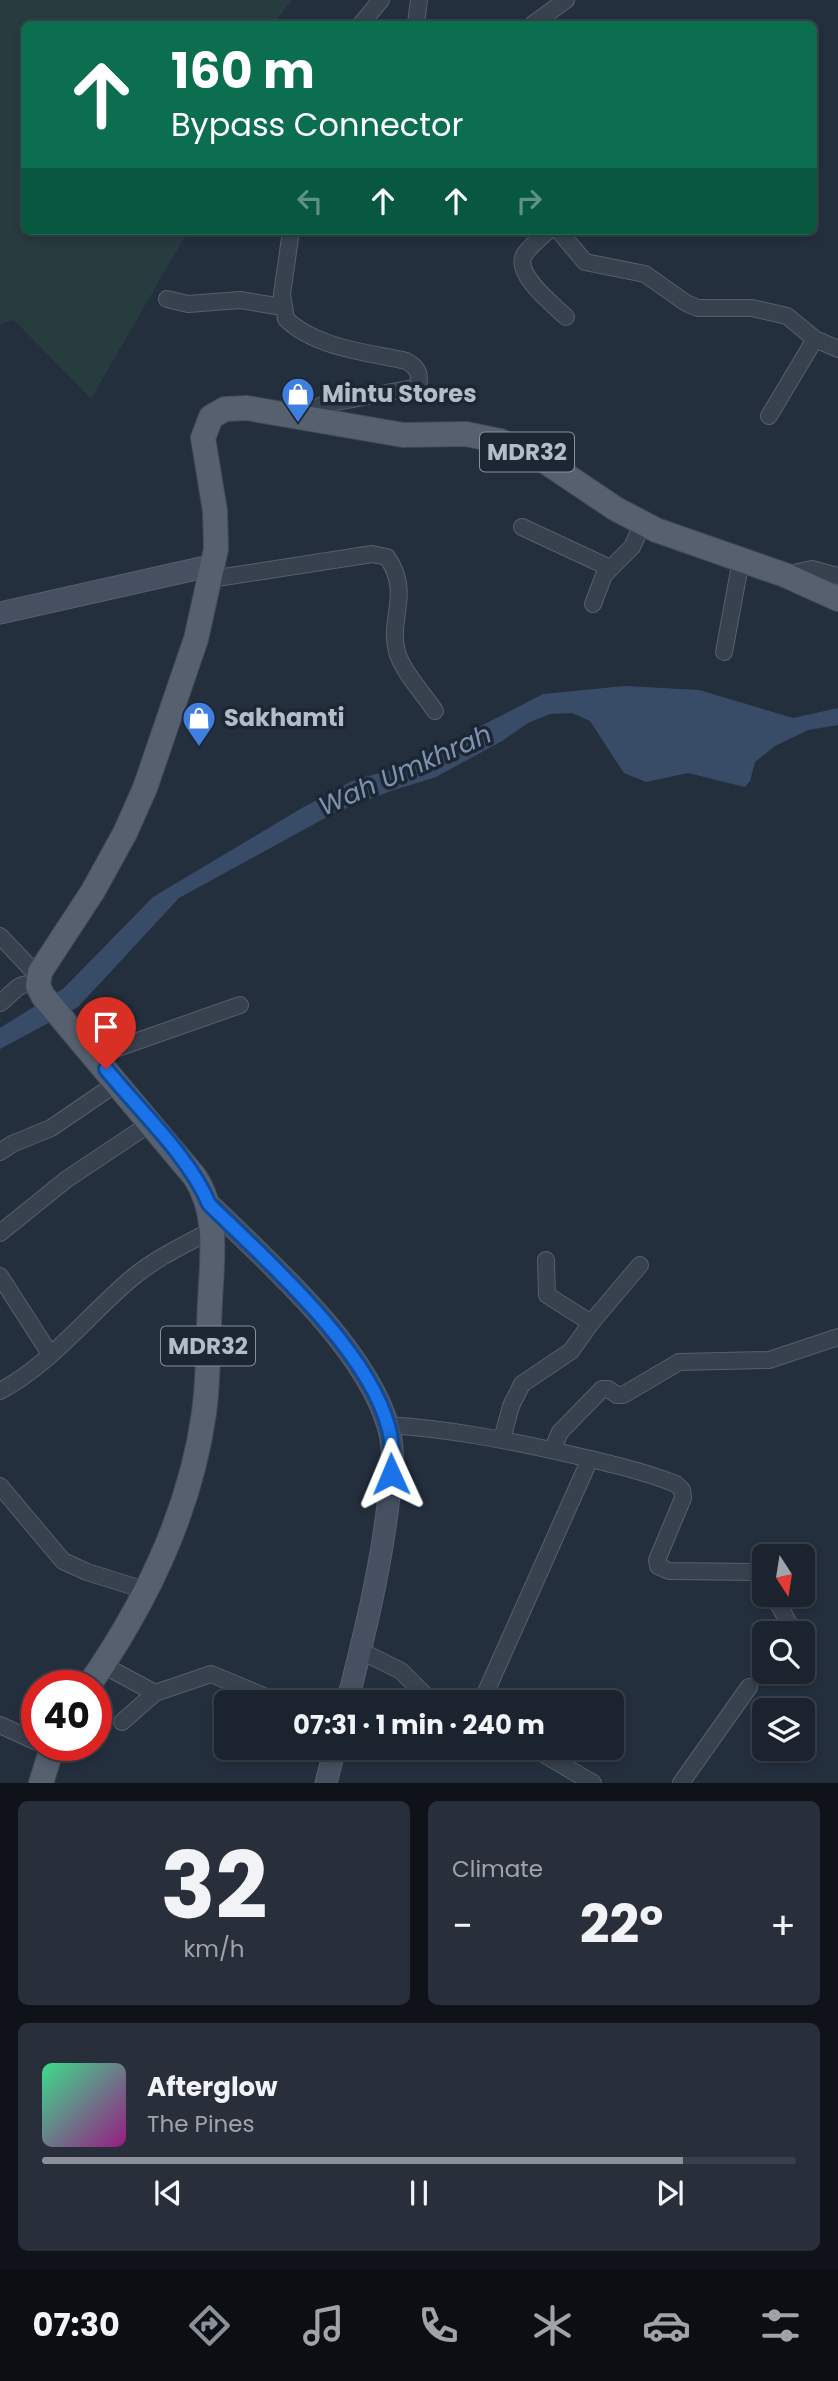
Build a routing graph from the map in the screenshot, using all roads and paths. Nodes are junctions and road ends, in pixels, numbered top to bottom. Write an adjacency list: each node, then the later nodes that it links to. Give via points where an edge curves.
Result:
1 (380, 0): 4 (street)
2 (419, 0): 5 (street)
3 (566, 0): 6 (street)
4 (363, 21)
5 (416, 21)
6 (537, 21)
7 (291, 235): 11 (street)
8 (544, 235): 12 (street, via 523,257 522,265 535,287)
9 (562, 235): 13 (street, via 585,262 645,274 698,308 752,309 787,316)
10 (167, 299): 11 (street, via 188,304 240,300)
11 (282, 307): 15 (street, via 286,319 302,331 334,344 406,360 419,373 414,388 325,404)
12 (566, 317)
13 (815, 339): 14 (street); 16 (street)
14 (838, 349)
15 (299, 415): 17 (main road, MDR32, via 403,435 466,434 500,441 543,460); 21 (main road, MDR32, via 247,408 225,409 211,417 204,446 217,527)
16 (769, 416)
17 (643, 523): 19 (main road, MDR32); 20 (street, via 632,547)
18 (522, 527): 20 (street)
19 (741, 560): 22 (main road, MDR32); 27 (street)
20 (610, 568): 25 (street)
21 (212, 572): 26 (street); 28 (street, via 372,554 387,557 399,586 397,652); 30 (main road, MDR32, via 182,685 145,788 93,891 53,949)
22 (785, 575): 23 (street, via 812,569); 24 (main road, MDR32)
23 (838, 576)
24 (838, 599)
25 (593, 604)
26 (0, 613)
27 (724, 652)
28 (435, 711)
29 (0, 936): 30 (street)
30 (40, 986): 31 (street, via 19,985); 33 (main road, MDR32)
31 (0, 1003)
32 (240, 1005): 33 (street)
33 (94, 1056): 34 (main road, MDR32)
34 (117, 1083): 35 (main road, MDR32); 36 (street, via 51,1128)
35 (151, 1123): 37 (main road, MDR32, via 195,1177); 39 (street, via 67,1179)
36 (0, 1153)
37 (209, 1204): 38 (main road, MDR32); 47 (street, via 337,1337 372,1389)
38 (212, 1230): 45 (street, via 132,1278); 53 (main road, MDR32, via 200,1435 174,1527)
39 (0, 1233)
40 (546, 1259): 43 (street, via 547,1295)
41 (640, 1265): 43 (street)
42 (0, 1276): 45 (street)
43 (591, 1323): 48 (street, via 571,1351 522,1384)
44 (838, 1337): 49 (street, via 769,1360 679,1362 622,1395 602,1389 560,1432)
45 (50, 1354): 46 (street)
46 (0, 1391)
47 (388, 1425): 48 (street); 54 (street, via 393,1457 383,1551)
48 (502, 1439): 49 (street)
49 (552, 1450): 50 (street)
50 (590, 1459): 52 (street, via 657,1477 682,1490 683,1498 657,1560 662,1570); 61 (street)
51 (0, 1486): 53 (street, via 63,1561)
52 (752, 1572)
53 (148, 1591): 55 (main road, MDR32)
54 (359, 1650): 59 (street); 60 (street, via 401,1671)
55 (103, 1665): 56 (main road, MDR32); 62 (street)
56 (100, 1670)
57 (749, 1687): 72 (street)
58 (249, 1690): 62 (street, via 211,1674)
59 (350, 1690)
60 (420, 1690)
61 (487, 1690)
62 (155, 1693): 63 (street)
63 (122, 1722)
64 (0, 1725): 65 (street)
65 (21, 1734)
66 (332, 1760): 70 (street)
67 (554, 1760): 71 (street)
68 (44, 1761): 69 (main road)
69 (41, 1783)
70 (326, 1783)
71 (593, 1783)
72 (681, 1783)

